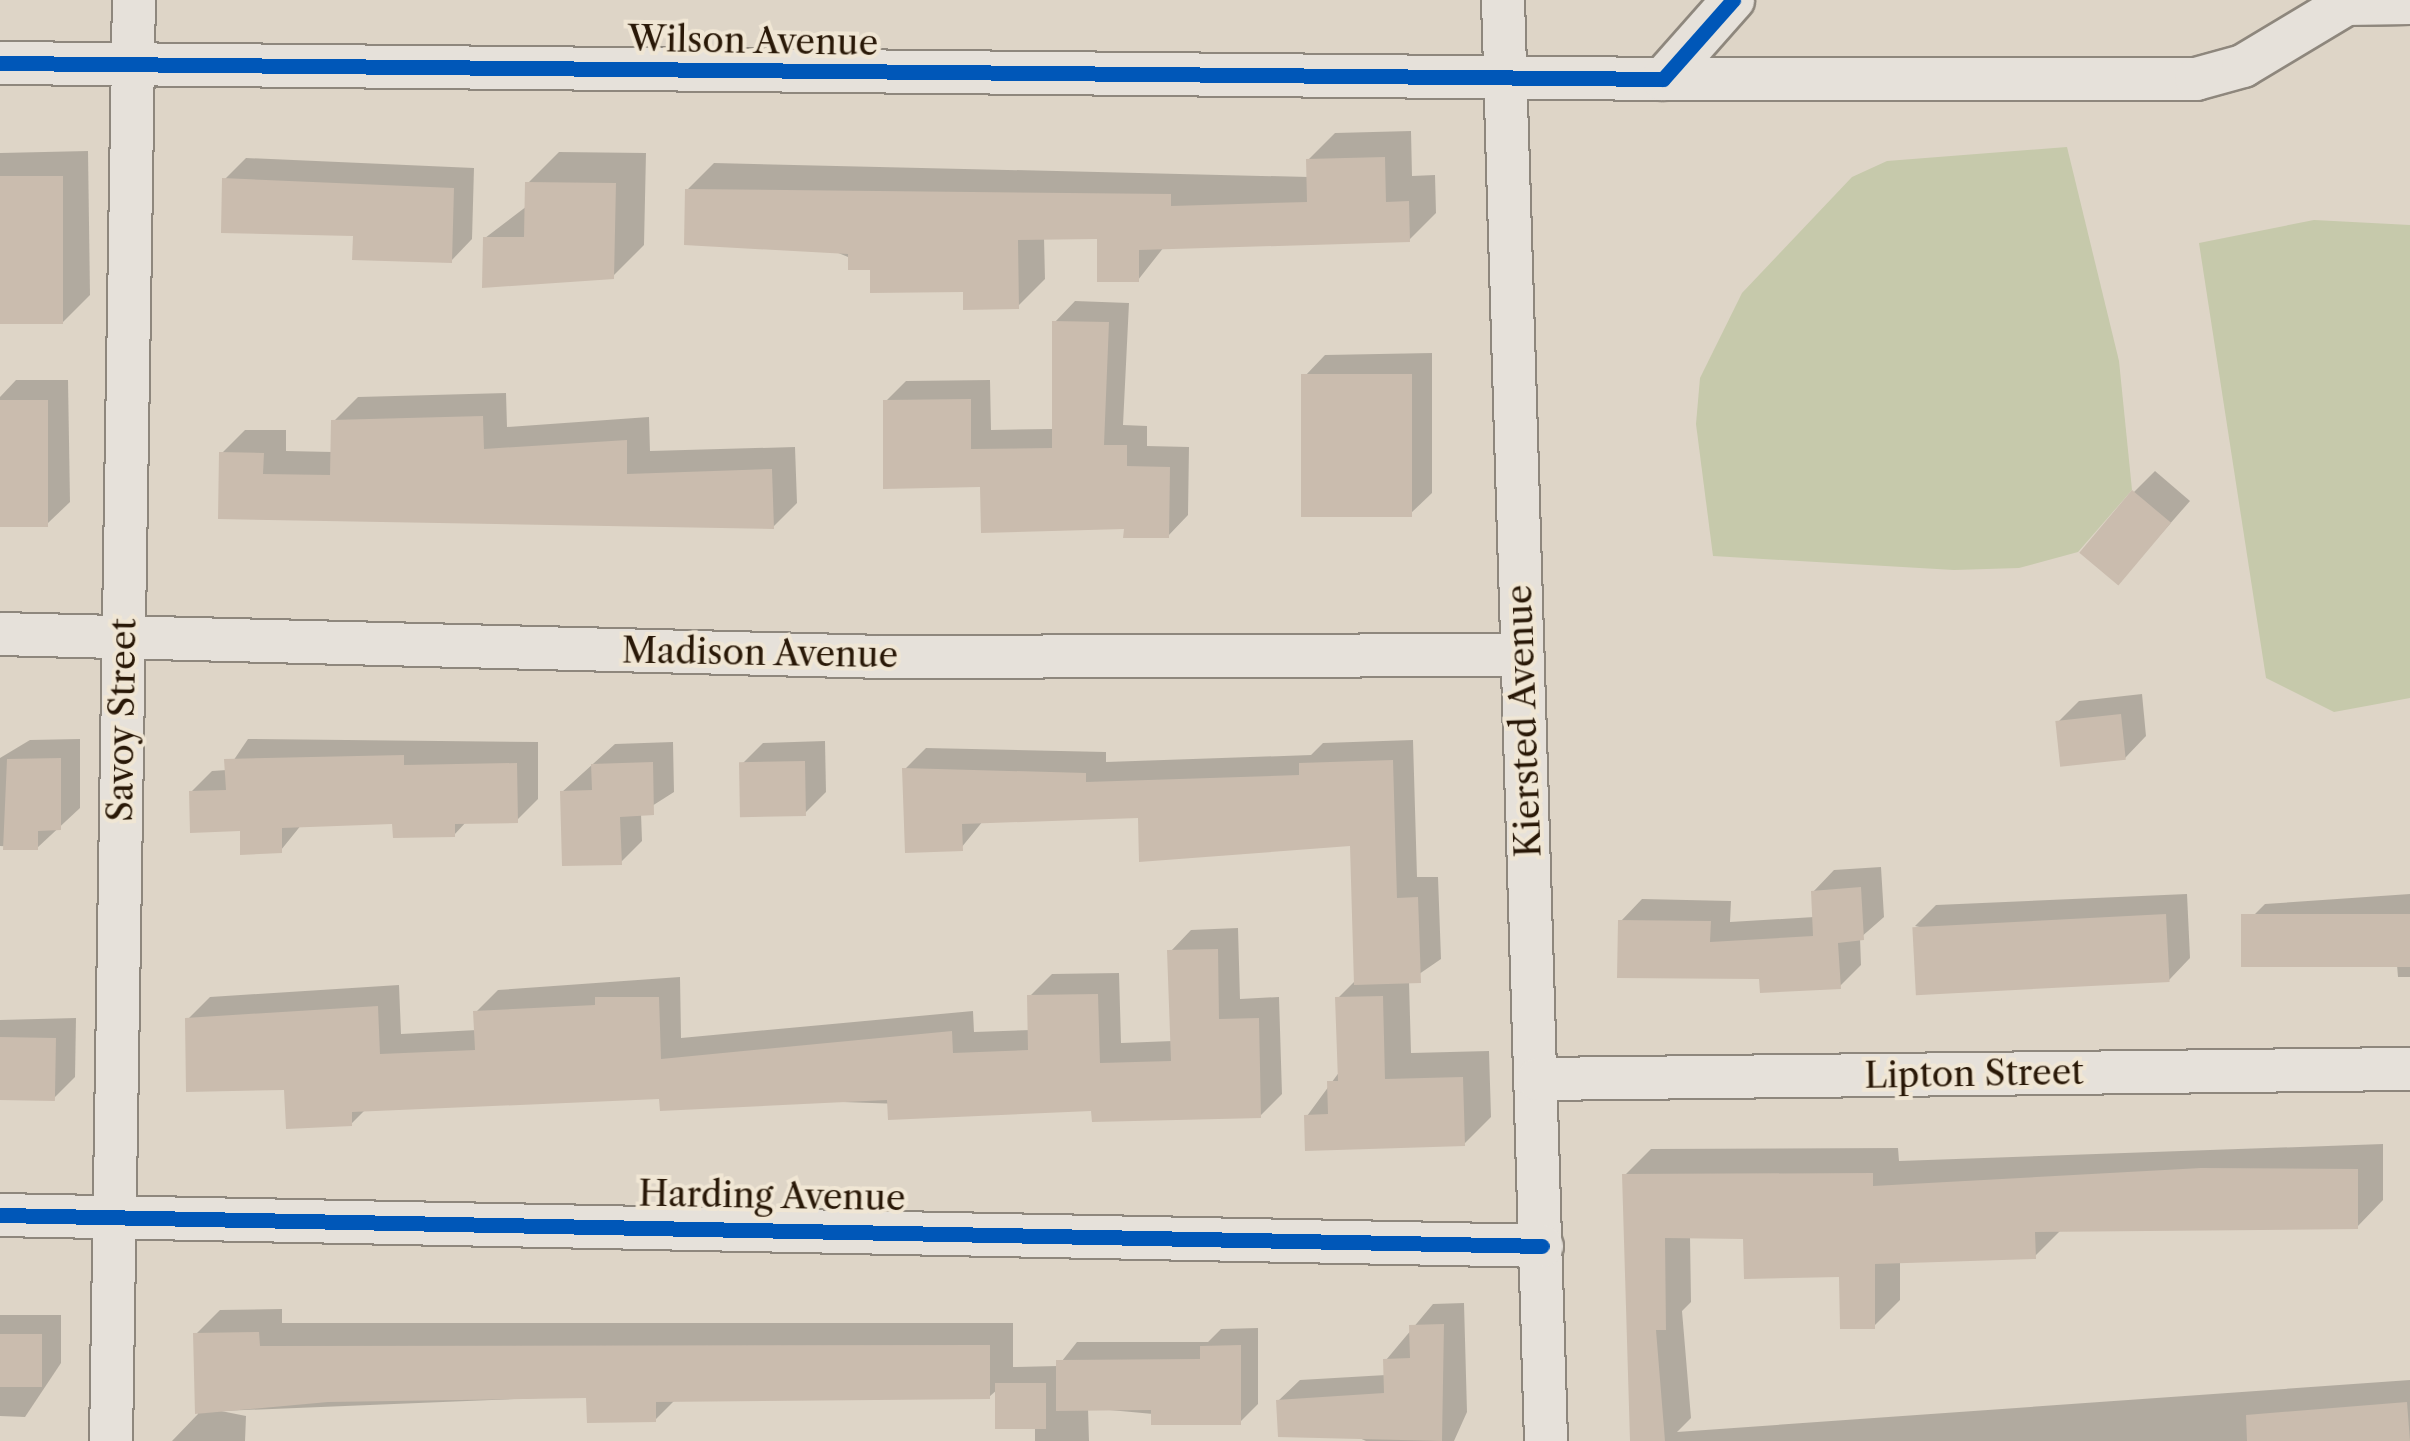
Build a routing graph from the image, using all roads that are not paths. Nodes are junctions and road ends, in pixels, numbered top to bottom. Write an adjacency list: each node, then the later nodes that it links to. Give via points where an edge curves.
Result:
1 (134, 0): 6 (street, Savoy Street)
2 (1503, 0): 8 (street, Kiersted Avenue)
3 (1733, 0): 7 (street)
4 (2410, 4): 7 (street, Wilson Avenue, via 2346,4 2242,66 2196,78)
5 (0, 62): 6 (street, Wilson Avenue)
6 (132, 62): 8 (street, Wilson Avenue); 10 (street, Savoy Street)
7 (1663, 79): 8 (street, Wilson Avenue)
8 (1505, 83): 11 (street, Kiersted Avenue)
9 (0, 634): 10 (street, Madison Avenue)
10 (123, 635): 11 (street, Madison Avenue, via 886,657); 15 (street, Savoy Street)
11 (1521, 656): 13 (street, Kiersted Avenue)
12 (2410, 1069): 13 (street, Lipton Street)
13 (1538, 1079): 16 (street, Kiersted Avenue)
14 (0, 1215): 15 (street, Harding Avenue)
15 (114, 1216): 16 (street, Harding Avenue); 17 (street, Savoy Street)
16 (1542, 1246): 18 (street, Kiersted Avenue)
17 (111, 1441)
18 (1546, 1441)

